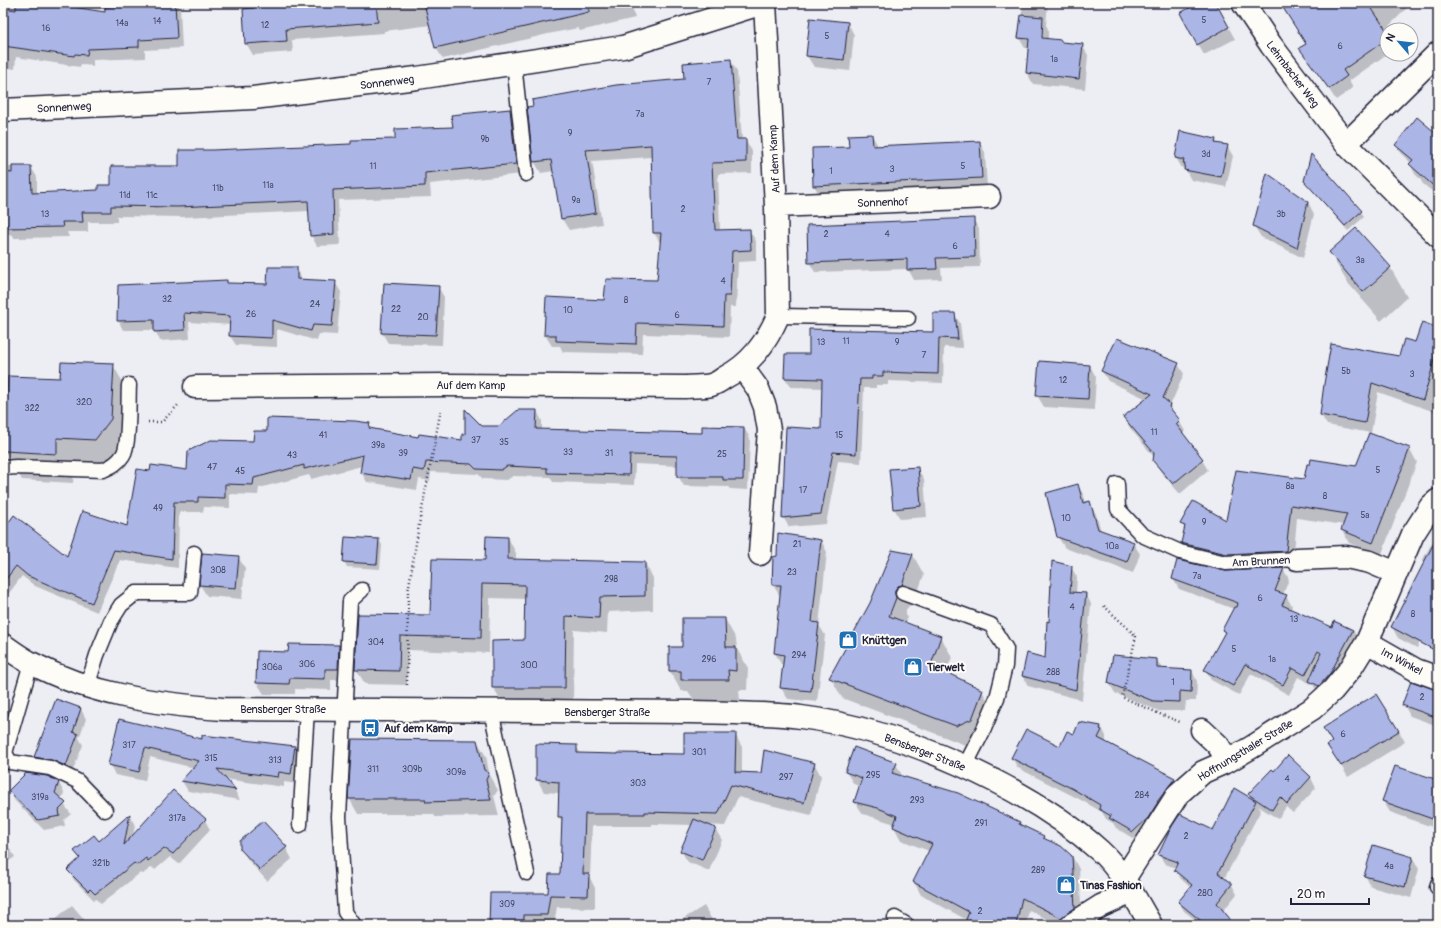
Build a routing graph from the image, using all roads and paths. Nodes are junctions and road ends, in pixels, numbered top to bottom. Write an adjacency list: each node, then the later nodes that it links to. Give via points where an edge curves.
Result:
1 (764, 3): 4 (street, Sonnenweg, via 623,47); 9 (street, Auf dem Kamp)
2 (1243, 3): 6 (street, Lehmbacher Weg, via 1270,45)
3 (1438, 53): 6 (street)
4 (514, 64): 5 (street, Sonnenweg, via 253,98); 7 (lane)
5 (3, 110)
6 (1346, 144): 10 (street, Lehmbacher Weg)
7 (526, 174)
8 (989, 198): 9 (street, Sonnenhof)
9 (776, 206): 11 (street, Auf dem Kamp)
10 (1438, 236)
11 (778, 316): 12 (lane); 13 (street, Auf dem Kamp, via 763,345)
12 (908, 318)
13 (742, 367): 15 (street, Auf dem Kamp, via 711,385); 22 (street, via 758,389 765,407 769,430)
14 (129, 385): 17 (lane)
15 (446, 385): 16 (street, Auf dem Kamp); 35 (path, via 408,592)
16 (195, 387): 17 (path, via 162,422)
17 (128, 421): 18 (lane, via 124,454 116,464 103,470)
18 (3, 468)
19 (1117, 484): 23 (lane, Am Brunnen, via 1118,509 1122,514 1142,535 1180,552 1226,563)
20 (1438, 500): 24 (street, Hoffnungsthaler Straße, via 1421,520)
21 (194, 553): 32 (lane, via 190,593 136,593 122,605 111,621)
22 (760, 554)
23 (1297, 559): 24 (street, Am Brunnen, via 1346,557 1370,562)
24 (1396, 573): 28 (street, Hoffnungsthaler Straße)
25 (362, 590): 34 (lane, via 350,601)
26 (903, 593): 39 (lane, via 990,625 1006,649 1005,666 997,698)
27 (1104, 606): 37 (path, via 1136,636 1122,697)
28 (1367, 642): 31 (street, Im Winkel, via 1416,670); 38 (street, Hoffnungsthaler Straße, via 1333,690 1312,709)
29 (3, 645): 30 (street, Bensberger Straße)
30 (31, 663): 32 (street, Bensberger Straße); 40 (lane, via 6,753 10,762 50,768 77,781)
31 (1438, 678)
32 (87, 687): 33 (street, Bensberger Straße, via 176,705 223,709)
33 (307, 709): 34 (street, Bensberger Straße); 41 (lane)
34 (345, 710): 35 (street, Bensberger Straße); 44 (lane, via 339,817 345,912)
35 (407, 710): 36 (street, Bensberger Straße)
36 (491, 711): 39 (street, Bensberger Straße, via 700,712 799,717 830,721 873,732); 42 (lane)
37 (1202, 730): 38 (street, via 1218,745)
38 (1228, 761): 43 (street, Hoffnungsthaler Straße, via 1203,772 1178,794)
39 (965, 766): 43 (street, Bensberger Straße, via 1059,819 1102,852)
40 (105, 810)
41 (300, 825)
42 (527, 873)
43 (1128, 886): 45 (street); 46 (street, Bensberger Straße)
44 (354, 925)
45 (1071, 925)
46 (1152, 925)

